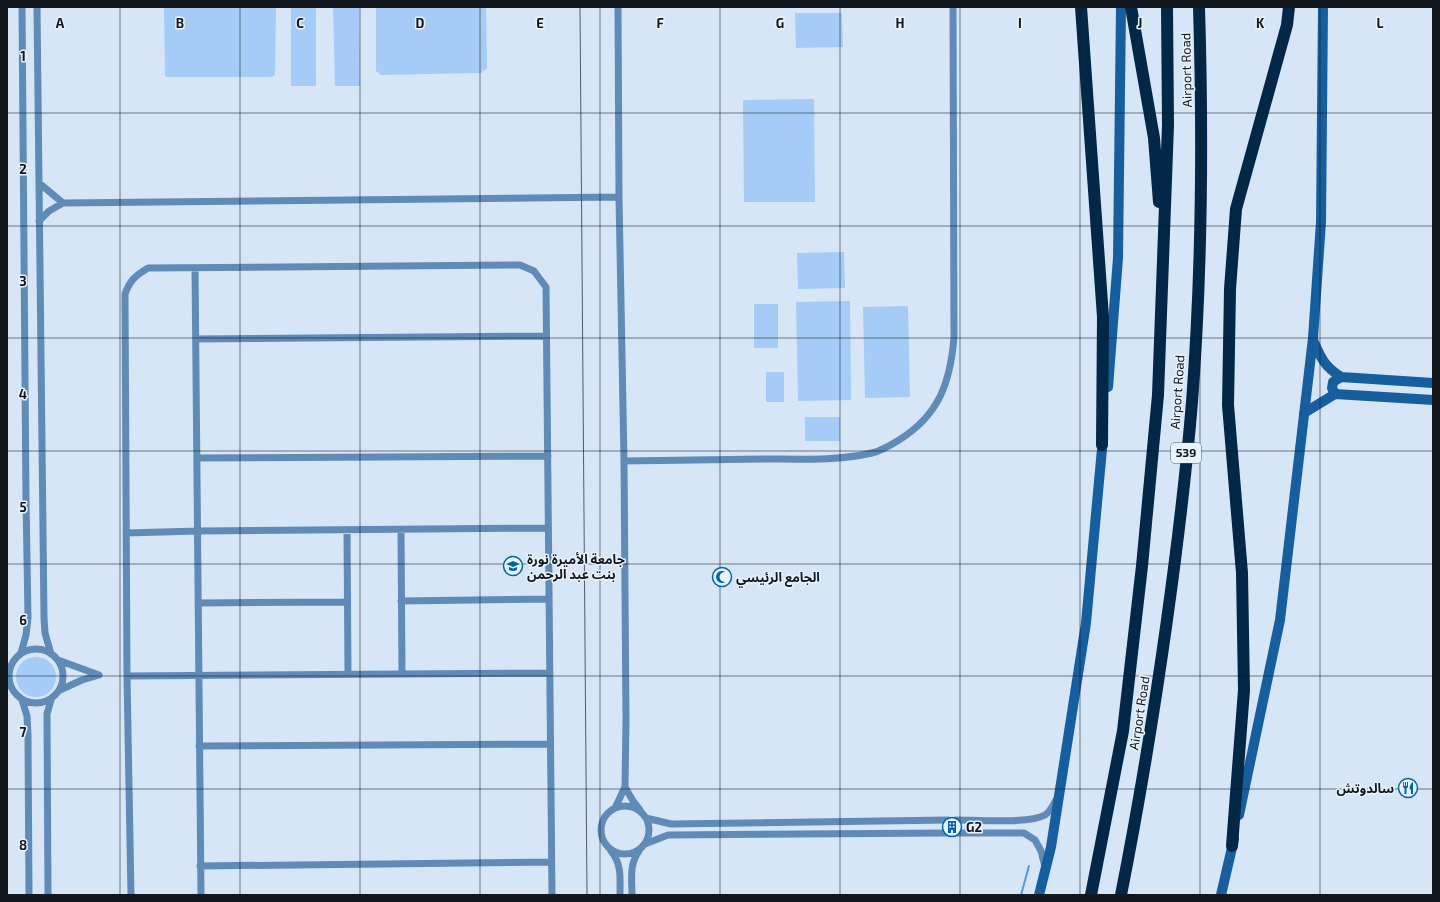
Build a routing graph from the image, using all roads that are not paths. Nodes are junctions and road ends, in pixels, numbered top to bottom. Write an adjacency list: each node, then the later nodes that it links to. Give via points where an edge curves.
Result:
1 (22, 7): 39 (street, via 28,618)
2 (37, 7): 12 (street)
3 (618, 7): 13 (street)
4 (953, 7): 29 (street, via 954,338 952,363 947,381 929,413 920,425 873,453 806,459)
5 (1081, 7): 26 (highway, via 1103,317)
6 (1121, 7): 26 (main road, via 1118,258)
7 (1131, 7): 16 (highway, via 1154,138)
8 (1168, 7): 16 (highway, Airport Road / 539, via 1168,125)
9 (1199, 7): 75 (highway, Airport Road / 539, via 1202,98 1200,253 1192,403 1176,553 1152,728)
10 (1289, 7): 60 (highway, via 1287,25 1236,209 1230,289 1228,405 1242,573 1244,690)
11 (1323, 7): 19 (main road, via 1321,222)
12 (39, 183): 14 (street); 15 (street)
13 (619, 197): 14 (street); 29 (street)
14 (63, 203): 15 (street, via 49,210)
15 (39, 222): 40 (street, via 44,618)
16 (1163, 262): 74 (highway, Airport Road / 539, via 1158,395 1142,566 1123,731)
17 (196, 268): 18 (street, via 520,265 534,271 546,287); 20 (street); 34 (street, via 148,268 135,276 125,294)
18 (546, 336): 20 (street); 27 (street)
19 (1313, 338): 21 (main road, via 1323,361); 25 (main road)
20 (196, 339): 28 (street)
21 (1341, 377): 22 (main road); 23 (main road, via 1333,382)
22 (1433, 383)
23 (1335, 394): 24 (main road); 25 (main road)
24 (1433, 400)
25 (1304, 413): 60 (main road, via 1280,620)
26 (1102, 445): 53 (main road, via 1086,623)
27 (548, 456): 28 (street); 30 (street)
28 (197, 458): 33 (street)
29 (624, 461): 52 (street)
30 (548, 528): 32 (street); 35 (street)
31 (347, 530): 32 (street); 33 (street); 37 (street)
32 (401, 530): 36 (street)
33 (198, 531): 34 (street); 38 (street)
34 (126, 533): 46 (street)
35 (549, 599): 36 (street); 42 (street)
36 (401, 601): 45 (street)
37 (348, 602): 38 (street); 44 (street)
38 (198, 603): 43 (street)
39 (21, 653): 40 (street, via 36,649); 48 (street, via 8,673 11,689)
40 (51, 654): 41 (street)
41 (58, 660): 47 (street, via 63,675); 47 (street, via 99,675)
42 (550, 673): 45 (street); 50 (street)
43 (199, 674): 44 (street); 46 (street); 51 (street)
44 (348, 674): 45 (street)
45 (402, 674)
46 (127, 676): 68 (street)
47 (60, 690): 49 (street)
48 (22, 700): 49 (street, via 36,704); 66 (street, via 27,716 28,735)
49 (51, 700): 67 (street, via 47,714)
50 (550, 744): 51 (street); 63 (street)
51 (199, 746): 64 (street)
52 (625, 787): 54 (street); 55 (street)
53 (1061, 787): 57 (street, via 1053,807 1046,814 1033,820); 65 (main road, via 1052,847)
54 (615, 808): 55 (street, via 629,806); 62 (street, via 604,818 601,825 603,840)
55 (641, 812): 56 (street)
56 (646, 818): 57 (street, via 671,824); 59 (street, via 649,831)
57 (968, 820): 58 (street, via 965,828)
58 (968, 833): 59 (street, via 668,836); 65 (street, via 1024,833 1035,840 1041,851)
59 (645, 844): 61 (street)
60 (1232, 846): 76 (main road)
61 (639, 850): 62 (street, via 626,854); 72 (street, via 632,865)
62 (611, 851): 71 (street, via 620,869)
63 (551, 862): 64 (street); 70 (street)
64 (200, 866): 69 (street)
65 (1045, 870): 73 (main road)
66 (29, 895)
67 (48, 895)
68 (131, 895)
69 (201, 895)
70 (552, 895)
71 (620, 895)
72 (632, 895)
73 (1039, 895)
74 (1091, 895)
75 (1121, 895)
76 (1220, 895)

